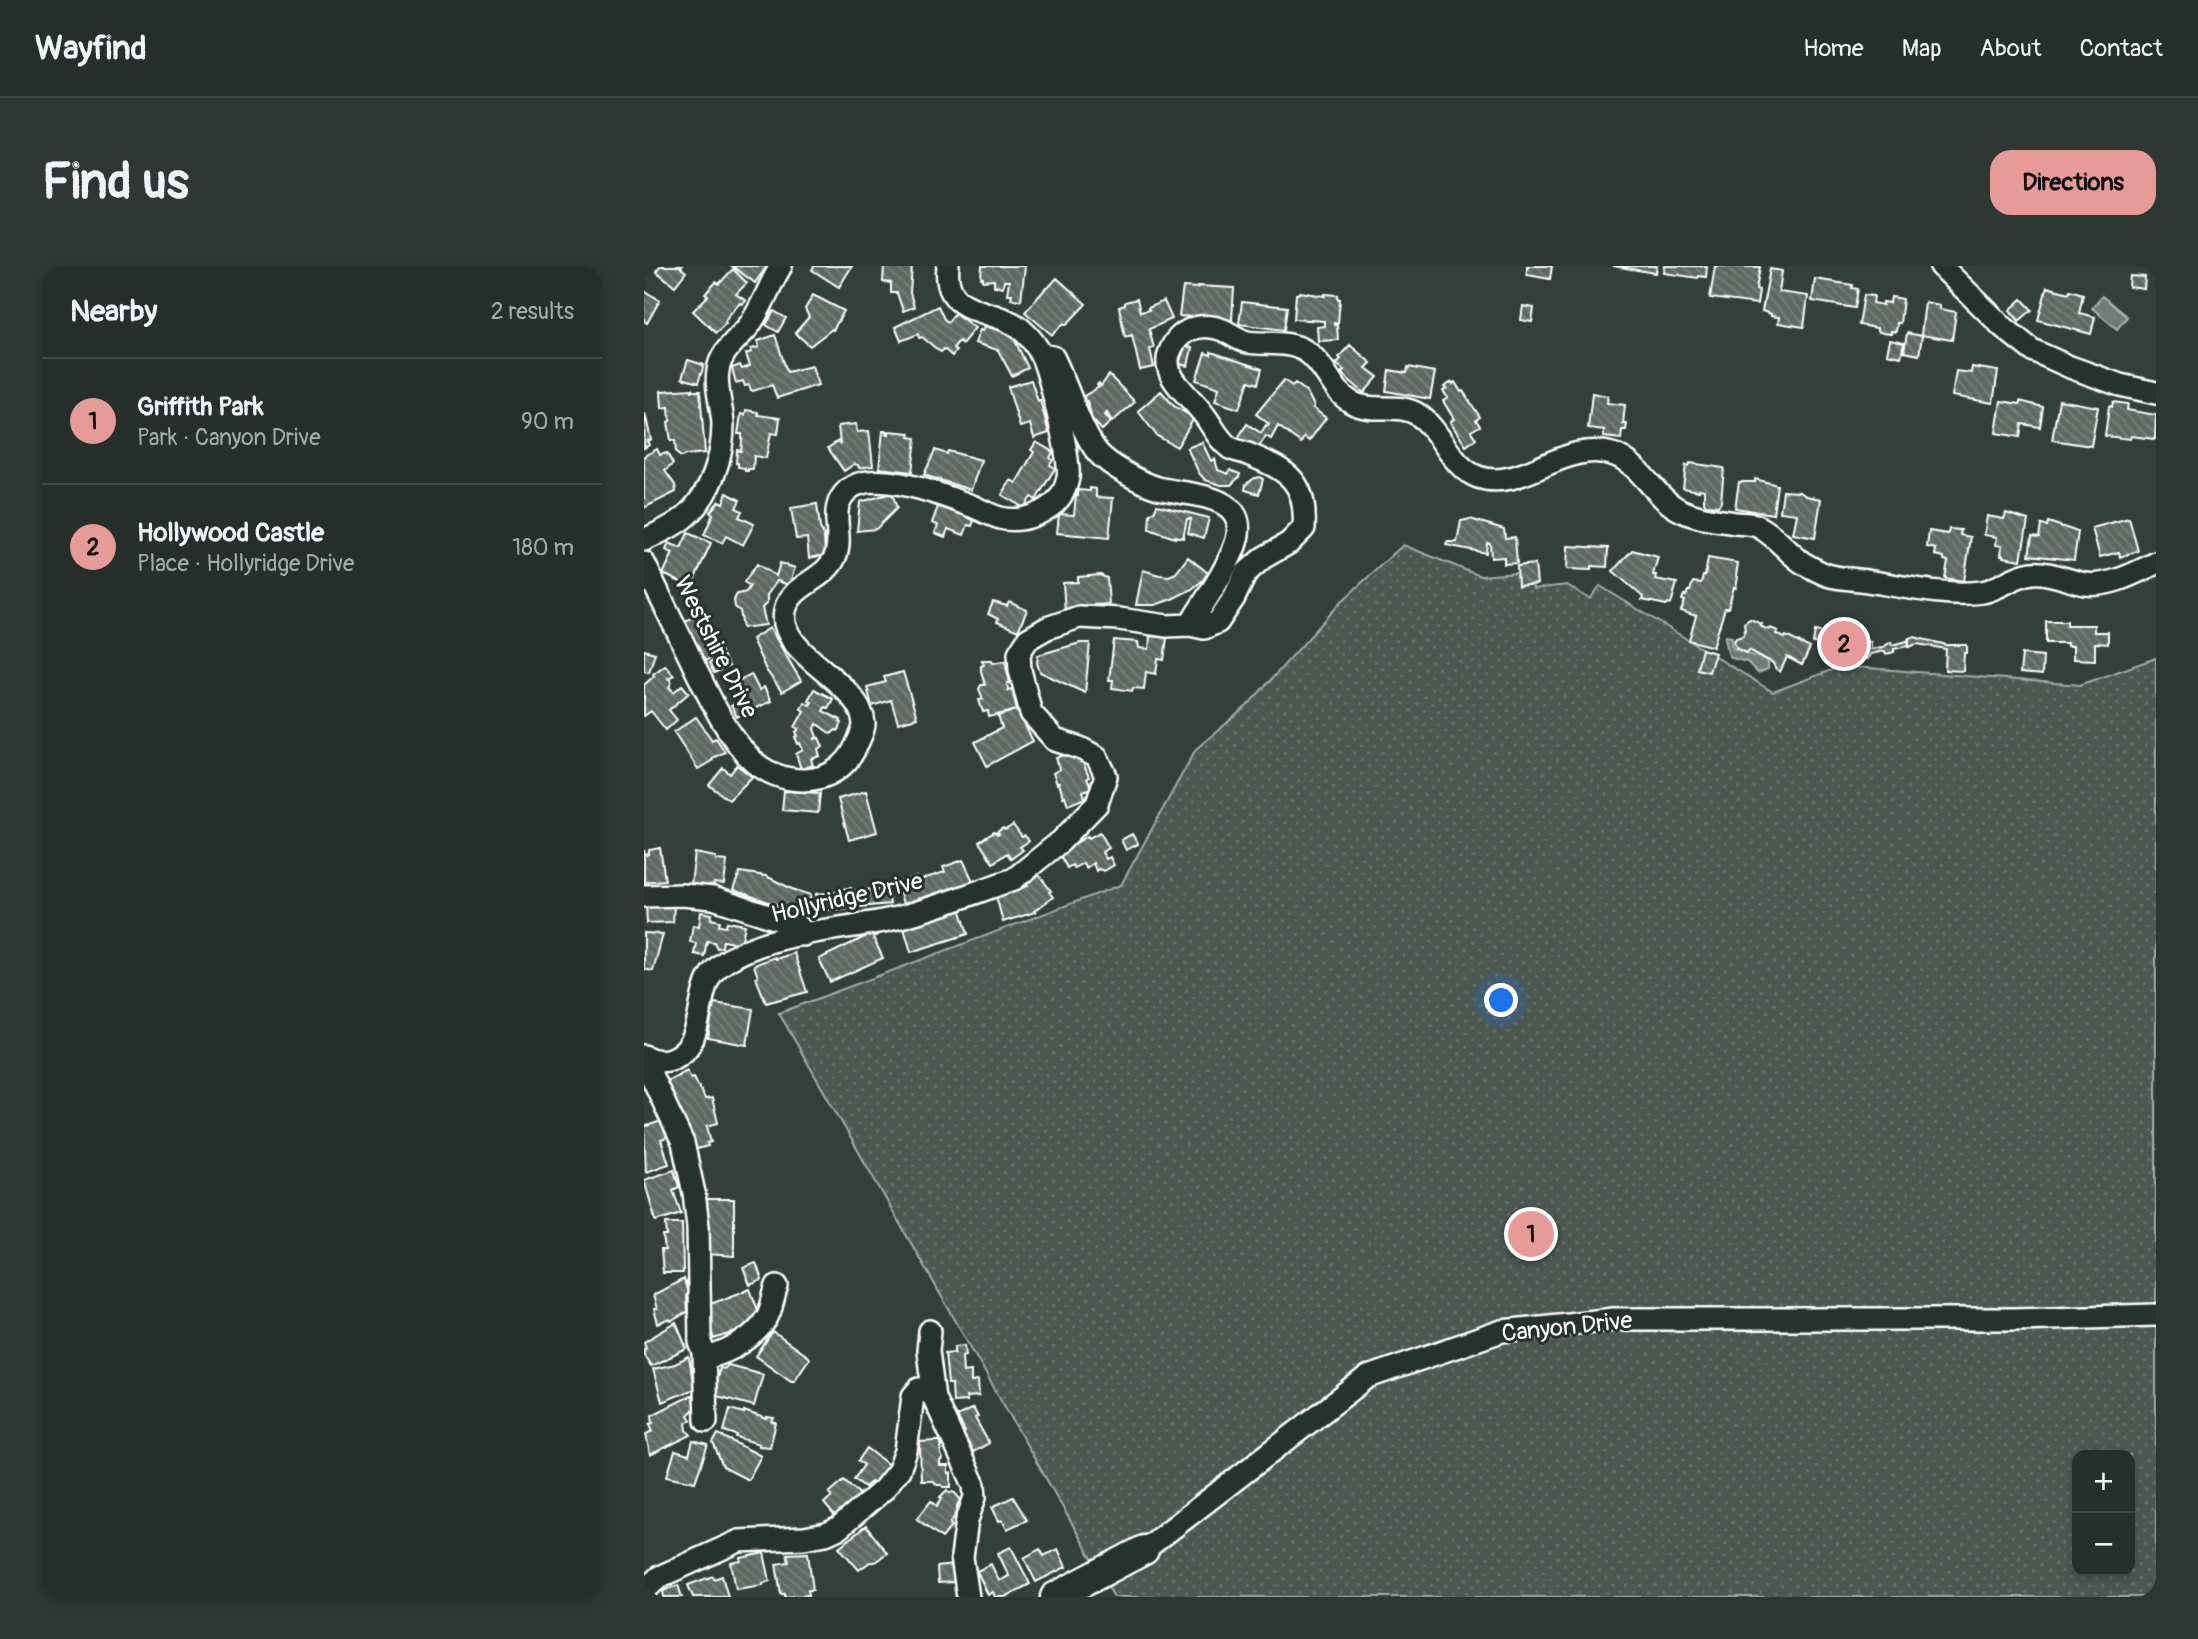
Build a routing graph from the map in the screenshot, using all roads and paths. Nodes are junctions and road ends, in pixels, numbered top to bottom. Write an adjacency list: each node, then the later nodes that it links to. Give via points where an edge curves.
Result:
1 (781, 266): 6 (street, via 760,308 726,351 718,370 723,426 719,460 709,485 685,518)
2 (948, 266): 4 (street, Westshire Drive, via 947,279 955,296 970,309 1019,327)
3 (1941, 266): 5 (street, via 2032,350 2120,385)
4 (1042, 355): 7 (street, Westshire Drive, via 1069,474 1065,492 1054,505 1036,516 1000,518 940,495 866,481 849,488 840,499 835,514 838,544 831,565 790,597 784,612 786,629 849,695 864,724 853,754 827,777 778,776 753,762 736,743); 9 (street, via 1052,357 1098,453 1156,488 1216,499 1233,512 1239,524 1235,546)
5 (2156, 393)
6 (644, 540)
7 (644, 563)
8 (2156, 563): 9 (street, Hollyridge Drive, via 2114,581 2089,585 2039,572 2022,574 1986,591 1963,593 1827,575 1801,562 1759,526 1680,510 1627,461 1612,454 1568,455 1517,477 1477,477 1461,466 1431,425 1413,412 1354,404 1338,393 1311,355 1298,346 1245,341 1208,326 1191,327 1170,351 1173,378 1231,448 1287,473 1300,488 1305,511 1304,528 1245,573 1218,622 1204,628)
9 (1190, 625): 11 (street, Hollyridge Drive, via 1079,617 1028,639 1019,653 1031,713 1055,740 1097,757 1106,776 1097,804 1014,879 898,918)
10 (644, 895): 11 (street, via 713,898 793,923)
11 (803, 935): 12 (street, Hollyridge Drive, via 762,944 718,966 708,979 691,1044 680,1056 666,1061)
12 (647, 1058): 16 (street, via 683,1143 694,1193)
13 (776, 1286): 16 (street, via 767,1318 751,1336 726,1352 710,1357)
14 (2156, 1315): 19 (street, Canyon Drive, via 1614,1320 1502,1331 1368,1377)
15 (930, 1331): 17 (street)
16 (704, 1353): 18 (street)
17 (934, 1398): 20 (street, via 919,1389 913,1396 899,1469 883,1490 839,1528 804,1538 739,1541 659,1577); 21 (street, via 974,1485 962,1557)
18 (706, 1422)
19 (1144, 1550): 22 (street, Canyon Drive)
20 (644, 1591)
21 (968, 1597)
22 (1055, 1597)

